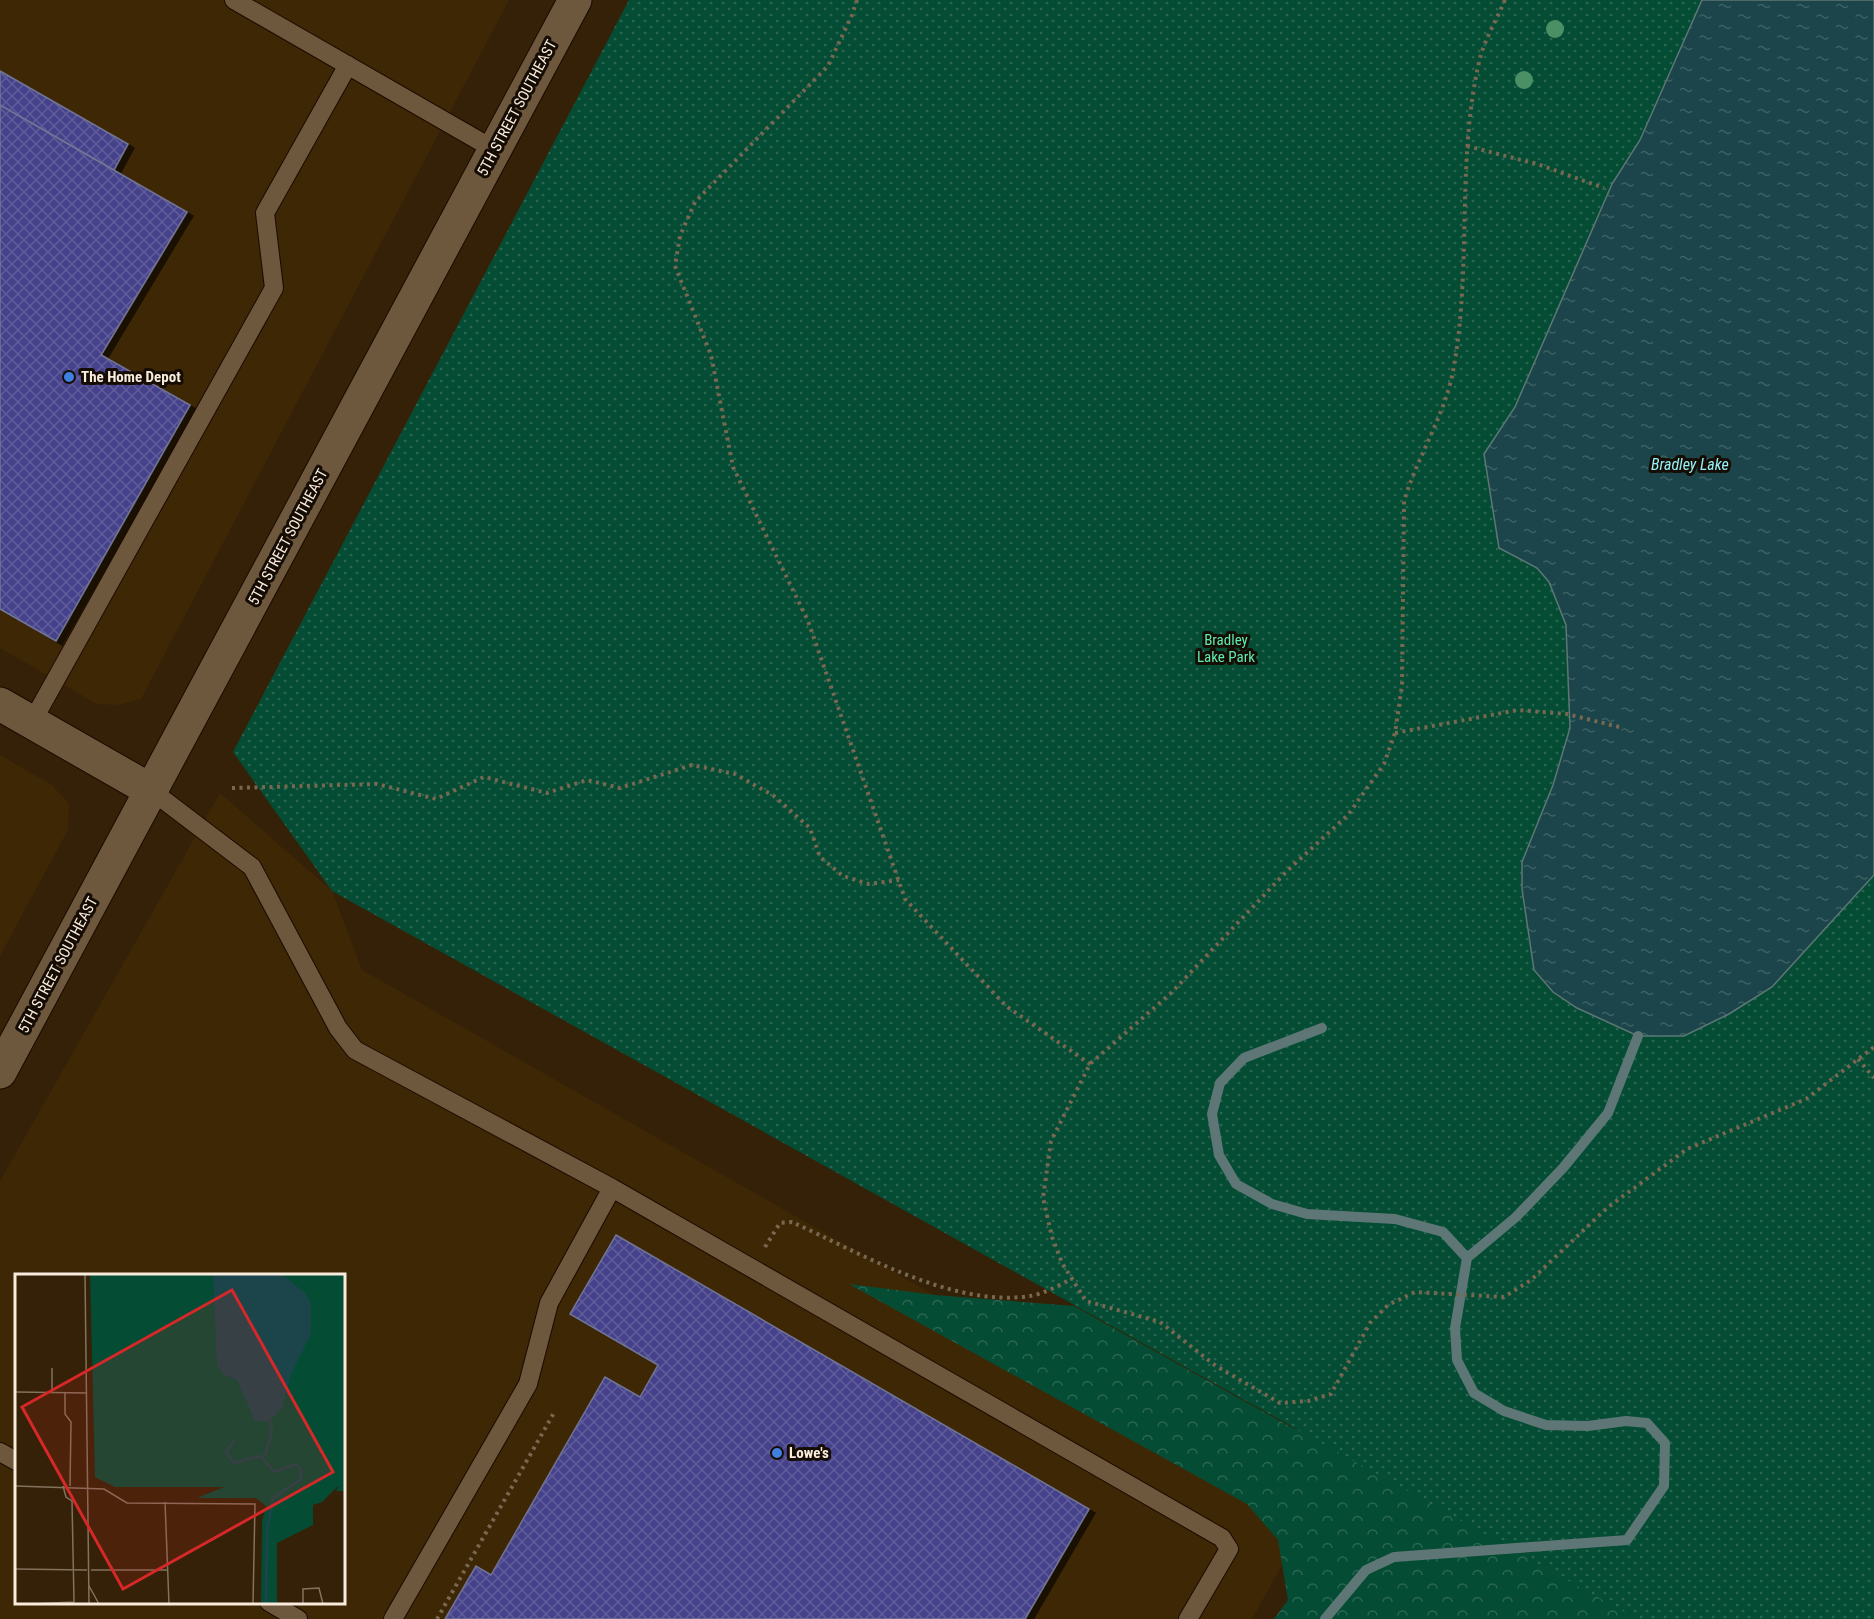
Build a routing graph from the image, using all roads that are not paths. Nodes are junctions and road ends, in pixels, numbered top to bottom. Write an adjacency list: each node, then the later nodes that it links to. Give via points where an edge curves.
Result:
1 (234, 0): 3 (lane)
2 (575, 0): 5 (street, 5TH STREET SOUTHEAST)
3 (261, 7): 4 (lane)
4 (348, 65): 5 (lane); 7 (lane, via 265,213 274,288)
5 (495, 150): 8 (street, 5TH STREET SOUTHEAST)
6 (0, 704): 7 (street)
7 (32, 722): 8 (street)
8 (152, 791): 9 (street, 5TH STREET SOUTHEAST); 10 (lane, via 252,867 338,1028 355,1050)
9 (0, 1072)
10 (612, 1188): 15 (lane, via 549,1303 528,1384); 16 (lane, via 1222,1538 1229,1549)
11 (0, 1452): 12 (lane)
12 (15, 1460)
13 (272, 1604): 14 (lane)
14 (298, 1619)
15 (393, 1619)
16 (1188, 1619)

